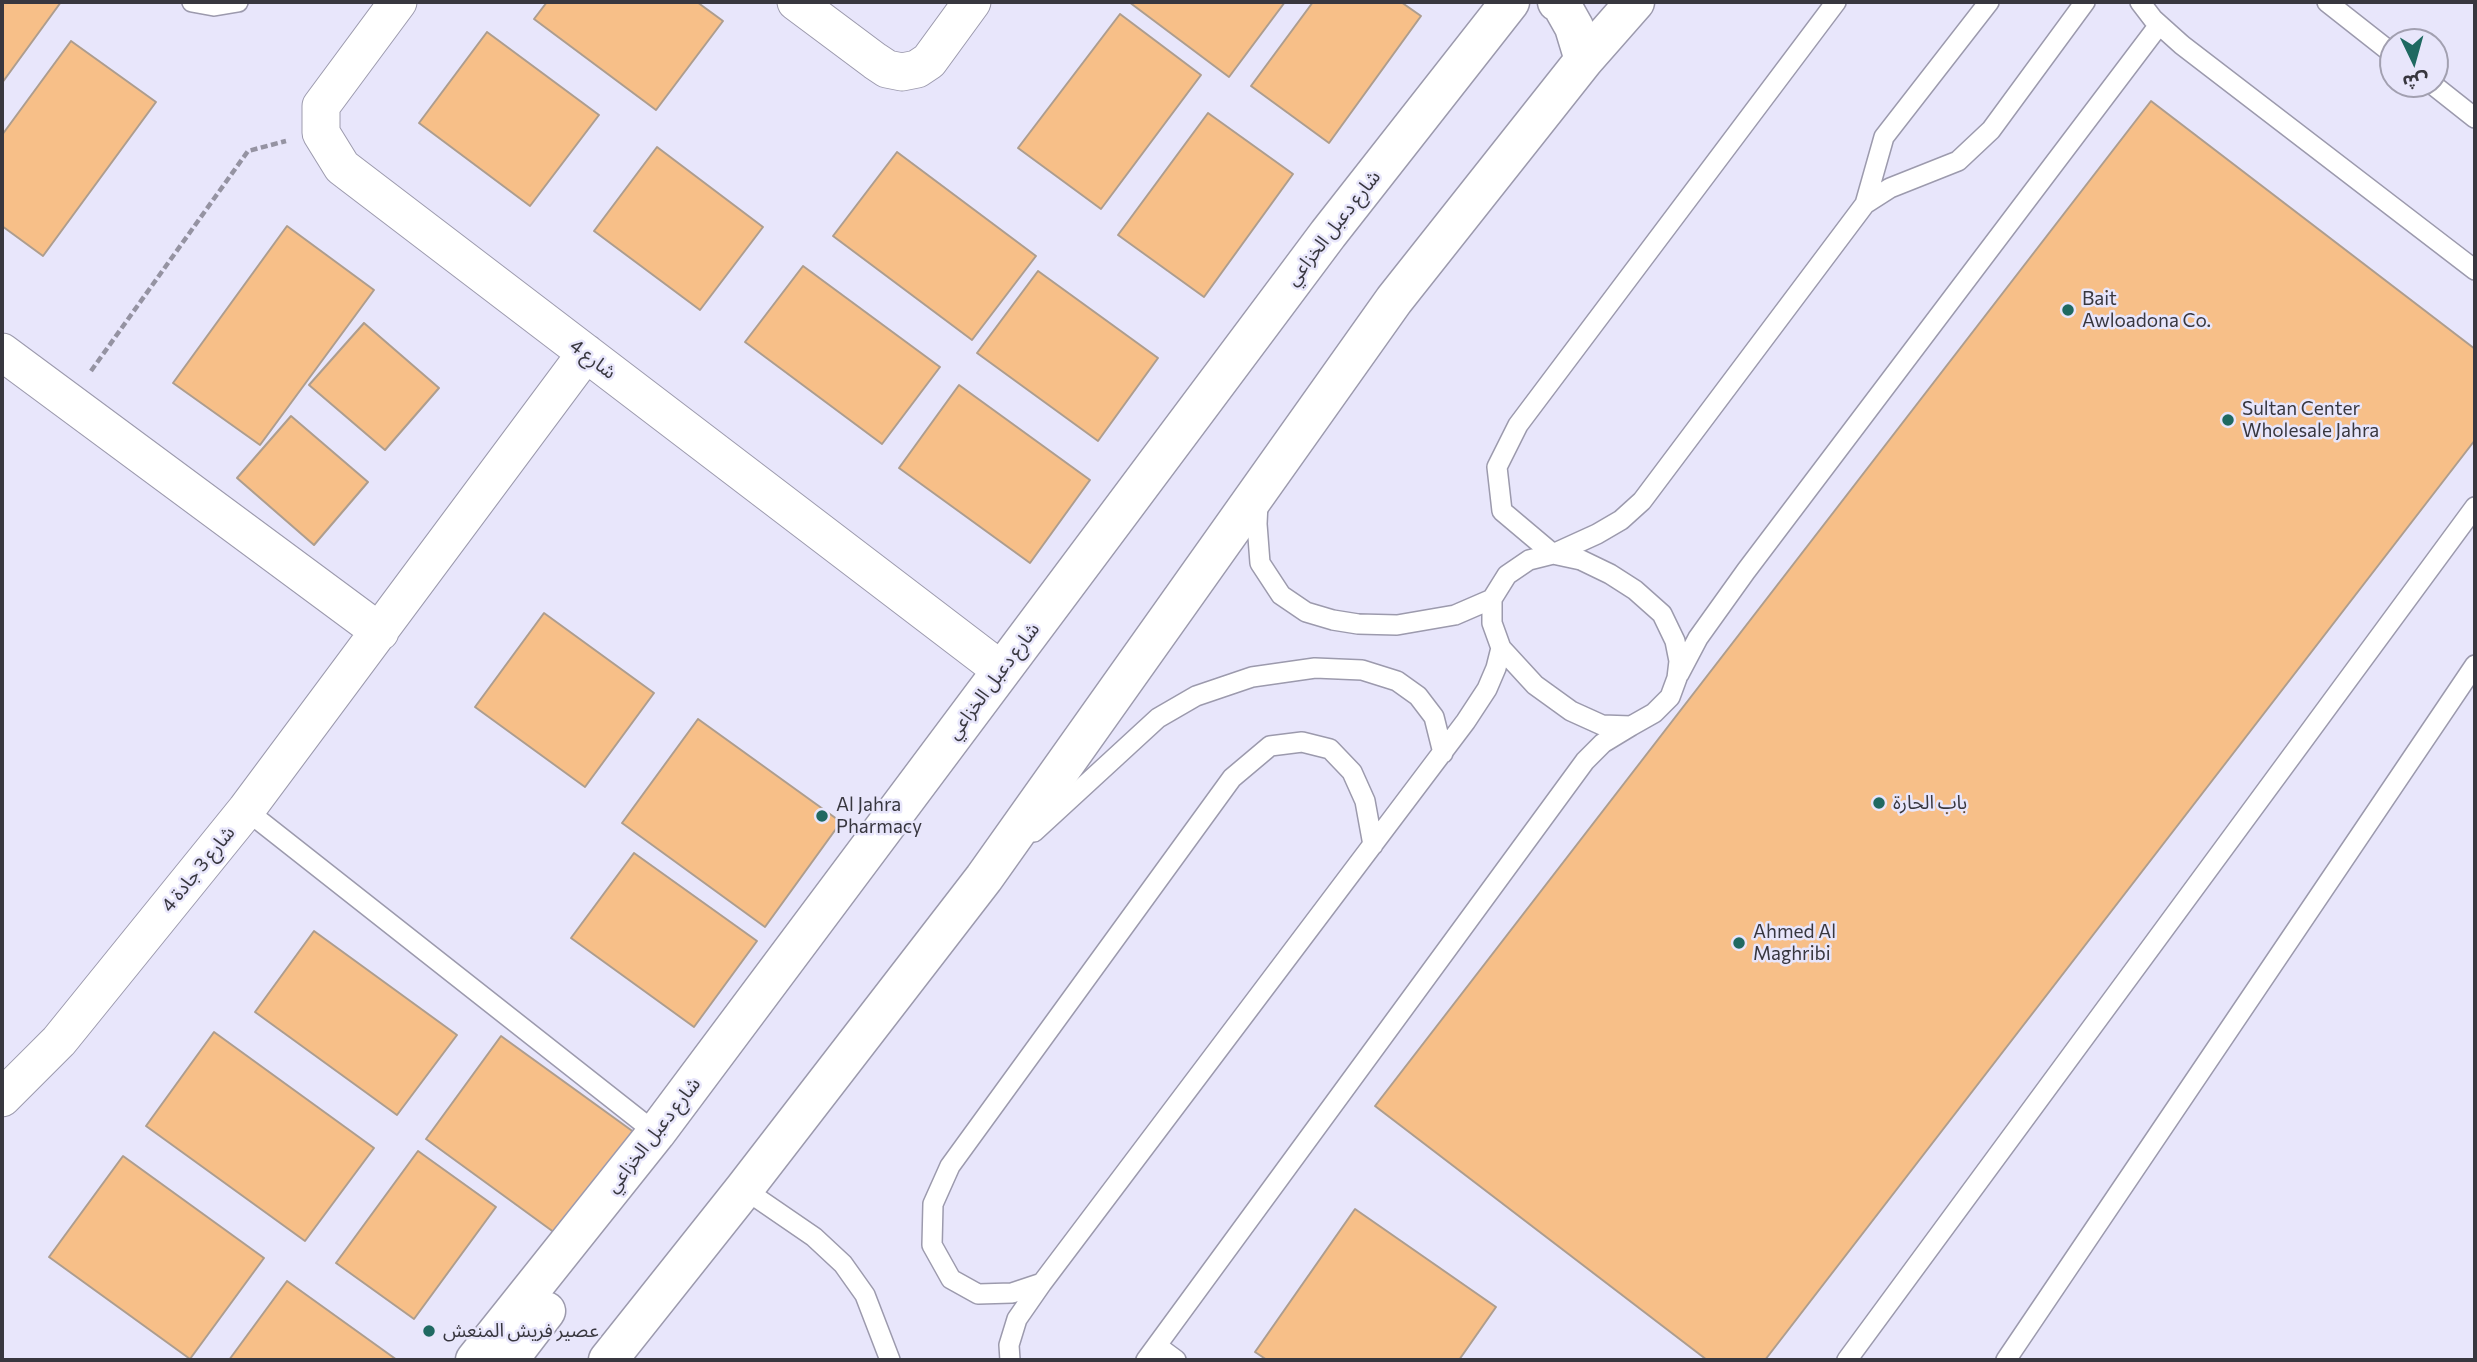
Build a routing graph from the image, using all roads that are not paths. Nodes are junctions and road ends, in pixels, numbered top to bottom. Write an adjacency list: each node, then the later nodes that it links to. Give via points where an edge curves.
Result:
1 (192, 2): 2 (lane, via 214,6)
2 (238, 2)
3 (398, 2): 22 (street, شارع 4, via 321,106 321,133 342,167)
4 (796, 2): 5 (street, via 887,69 902,72 929,61)
5 (972, 2)
6 (1511, 2): 30 (main road, شارع دعبل الخزاعي, via 1328,234)
7 (1557, 2): 16 (main road, via 1574,27)
8 (1635, 2): 16 (main road)
9 (1836, 2): 25 (lane, via 1518,425 1497,467 1502,511)
10 (1989, 2): 19 (lane, via 1884,137)
11 (2085, 2): 19 (lane, via 1991,130 1958,161 1891,188)
12 (2140, 2): 14 (lane)
13 (2327, 2): 15 (lane)
14 (2158, 25): 20 (lane); 31 (lane, via 1746,571 1698,638)
15 (2379, 43)
16 (1584, 60): 23 (main road, via 1394,300)
17 (2449, 97): 18 (lane)
18 (2475, 118)
19 (1865, 204): 25 (lane, via 1642,501 1621,520)
20 (2475, 270)
21 (2, 352): 27 (street)
22 (586, 353): 27 (street, شارع 3 جادة 4); 30 (street, شارع 4)
23 (1264, 482): 26 (lane, via 1256,508 1260,563 1281,595 1306,612 1358,624 1397,625 1455,615); 36 (main road)
24 (2475, 508): 49 (lane)
25 (1553, 554): 26 (lane, via 1529,560 1507,575); 31 (lane, via 1611,574 1662,614 1675,640)
26 (1492, 599): 28 (lane, via 1492,623)
27 (380, 632): 34 (street, شارع 3 جادة 4)
28 (1501, 648): 32 (lane, via 1535,685 1571,711 1602,725); 33 (lane, via 1487,689)
29 (2475, 665): 50 (lane)
30 (1001, 670): 38 (main road, شارع دعبل الخزاعي)
31 (1677, 678): 32 (lane, via 1670,697)
32 (1631, 726): 42 (lane, via 1602,743 1585,761)
33 (1443, 752): 35 (lane); 36 (lane, via 1434,718 1418,696 1397,681 1362,670 1315,668 1252,677 1196,696 1158,718)
34 (246, 810): 37 (street, شارع 3 جادة 4, via 59,1041); 38 (lane)
35 (1373, 845): 41 (lane); 41 (lane, via 1365,800 1352,772 1330,749 1302,742 1270,746 1233,778 950,1166 933,1204 932,1245 951,1279 978,1294 1012,1293)
36 (984, 878): 40 (main road)
37 (8, 1082)
38 (656, 1133): 39 (main road, شارع دعبل الخزاعي)
39 (624, 1174): 43 (main road, شارع دعبل الخزاعي); 44 (main road, via 599,1240 525,1336)
40 (744, 1189): 45 (main road); 46 (lane, via 814,1237 843,1264 865,1296)
41 (1042, 1283): 47 (lane, via 1017,1319 1009,1345)
42 (1151, 1353): 48 (lane)
43 (475, 1360)
44 (514, 1360)
45 (608, 1360)
46 (890, 1360)
47 (1010, 1360)
48 (1176, 1360)
49 (1847, 1360)
50 (2007, 1360)

